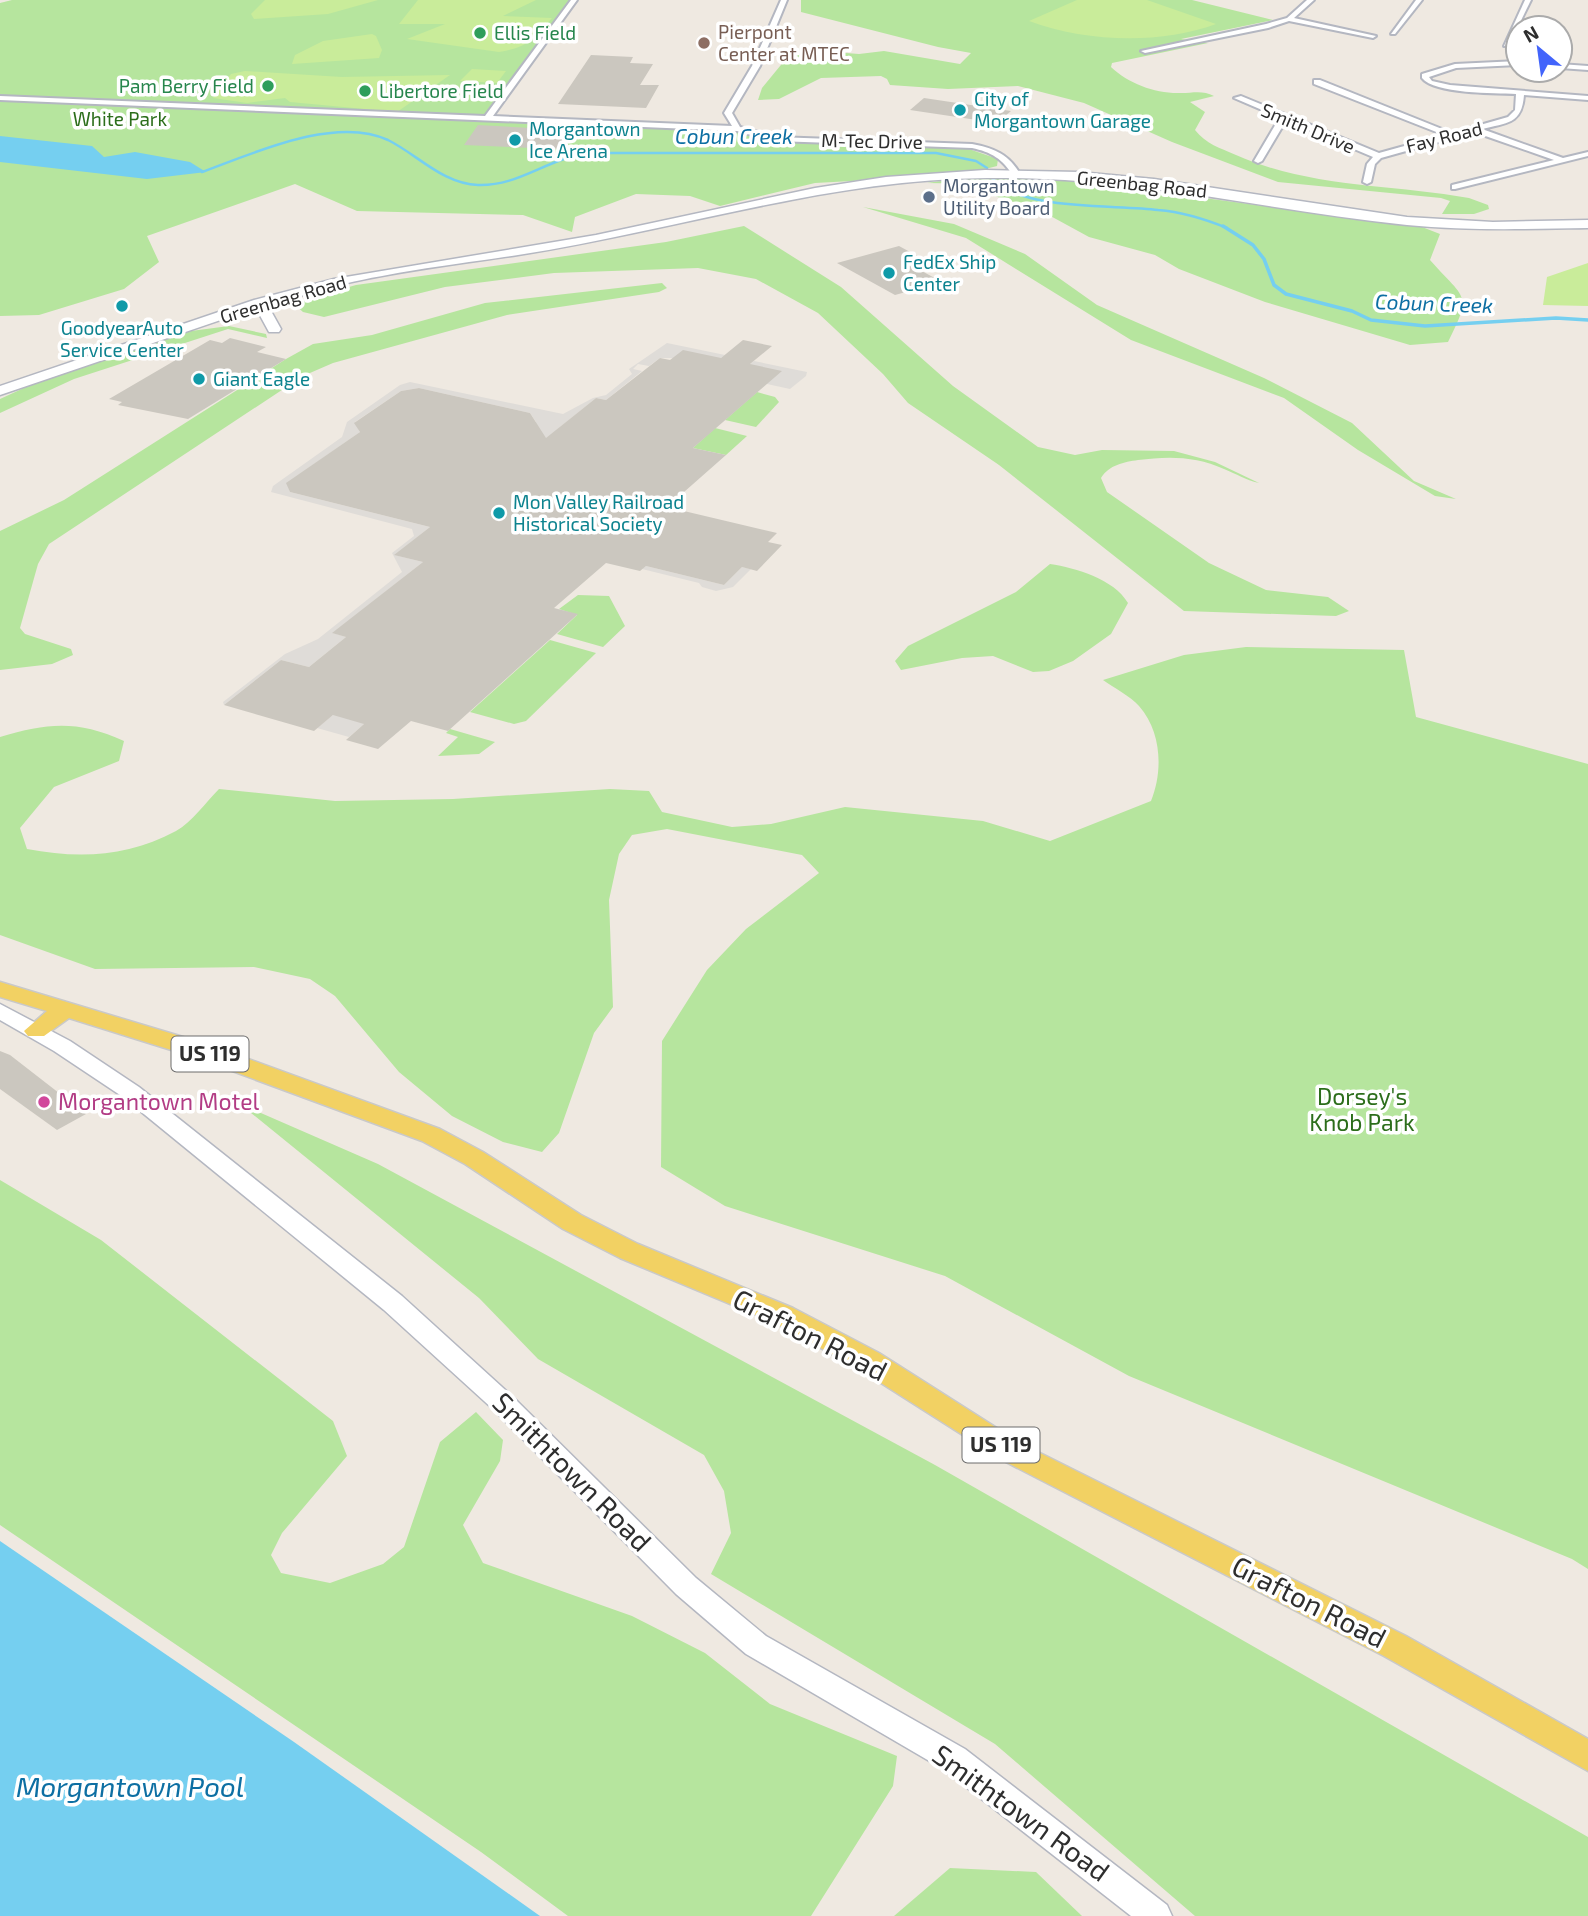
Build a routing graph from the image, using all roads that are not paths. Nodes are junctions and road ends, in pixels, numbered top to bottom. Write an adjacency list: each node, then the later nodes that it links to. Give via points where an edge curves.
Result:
1 (574, 0): 15 (street)
2 (783, 0): 17 (street, via 756,66 728,113)
3 (1311, 0): 5 (street)
4 (1419, 0): 6 (street)
5 (1289, 19): 7 (street); 8 (street)
6 (1393, 33)
7 (1373, 36)
8 (1145, 51)
9 (1504, 64): 11 (street, via 1455,66 1425,79 1437,85)
10 (1317, 82): 19 (street)
11 (1520, 93): 14 (street); 18 (street, Fay Road, via 1516,115)
12 (0, 97): 15 (street, M-Tec Drive)
13 (1238, 98): 16 (street, Smith Drive)
14 (1588, 98)
15 (487, 119): 17 (street, M-Tec Drive)
16 (1289, 120): 21 (street, Smith Drive); 23 (street, via 1281,122)
17 (737, 129): 24 (street, M-Tec Drive, via 776,139 972,146 1008,160)
18 (1477, 130): 19 (street, Fay Road); 22 (street)
19 (1452, 136): 21 (street, Fay Road)
20 (1588, 153): 22 (street)
21 (1378, 156): 25 (street, Fay Road)
22 (1562, 160): 26 (street)
23 (1258, 161)
24 (1016, 174): 27 (main road, Greenbag Road, via 1154,183 1408,221 1493,226); 28 (main road, Greenbag Road, via 924,177 855,186)
25 (1367, 182)
26 (1455, 187)
27 (1588, 224)
28 (575, 243): 29 (main road, Greenbag Road, via 377,274); 31 (main road, Greenbag Road, via 408,258 347,270 187,314)
29 (278, 298): 30 (main road, via 264,310); 32 (main road, Greenbag Road)
30 (274, 329)
31 (0, 376)
32 (0, 391)
33 (0, 989): 34 (main road, Grafton Road / US 119)
34 (65, 1009): 36 (main road); 37 (main road, Grafton Road / US 119, via 218,1056 431,1135 572,1222 629,1251 783,1315 869,1361 1012,1452 1395,1646)
35 (0, 1011): 36 (main road, Smithtown Road)
36 (36, 1031): 38 (main road, Smithtown Road, via 131,1092 193,1139 393,1303 504,1404 686,1586 755,1645 954,1759)
37 (1588, 1756)
38 (1156, 1916)

